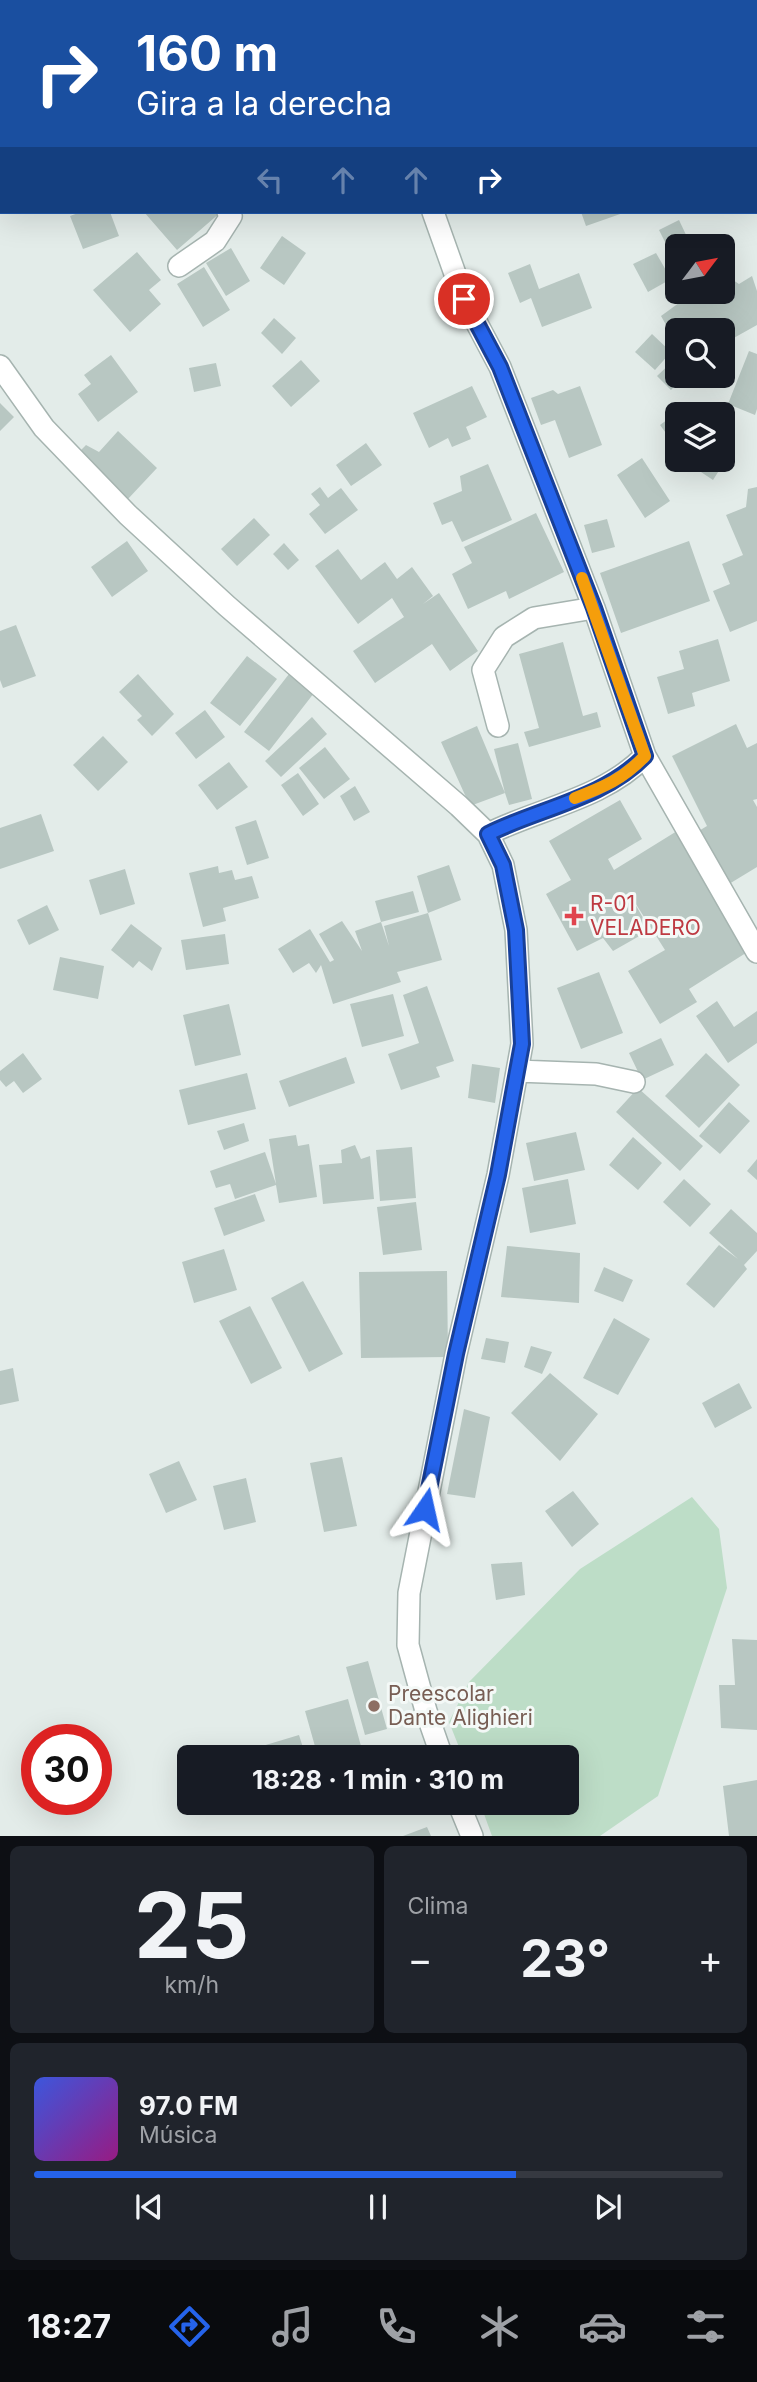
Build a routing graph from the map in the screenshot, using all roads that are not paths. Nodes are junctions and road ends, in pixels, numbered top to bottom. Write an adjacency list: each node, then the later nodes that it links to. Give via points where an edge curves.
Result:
1 (230, 214): 3 (street, via 215,241)
2 (434, 214): 5 (street, via 464,299 500,367)
3 (179, 266)
4 (0, 366): 8 (street, via 44,428 128,515)
5 (594, 608): 6 (street, via 534,618 504,637 483,670); 7 (street)
6 (498, 726)
7 (645, 756): 8 (street, via 609,785); 9 (street)
8 (488, 834): 10 (street, via 503,865 516,930 522,1044)
9 (757, 952)
10 (517, 1071): 11 (street, via 596,1074); 12 (street, via 409,1593 408,1646)
11 (635, 1082)
12 (438, 1745)
13 (463, 1815): 14 (street)
14 (472, 1836)

